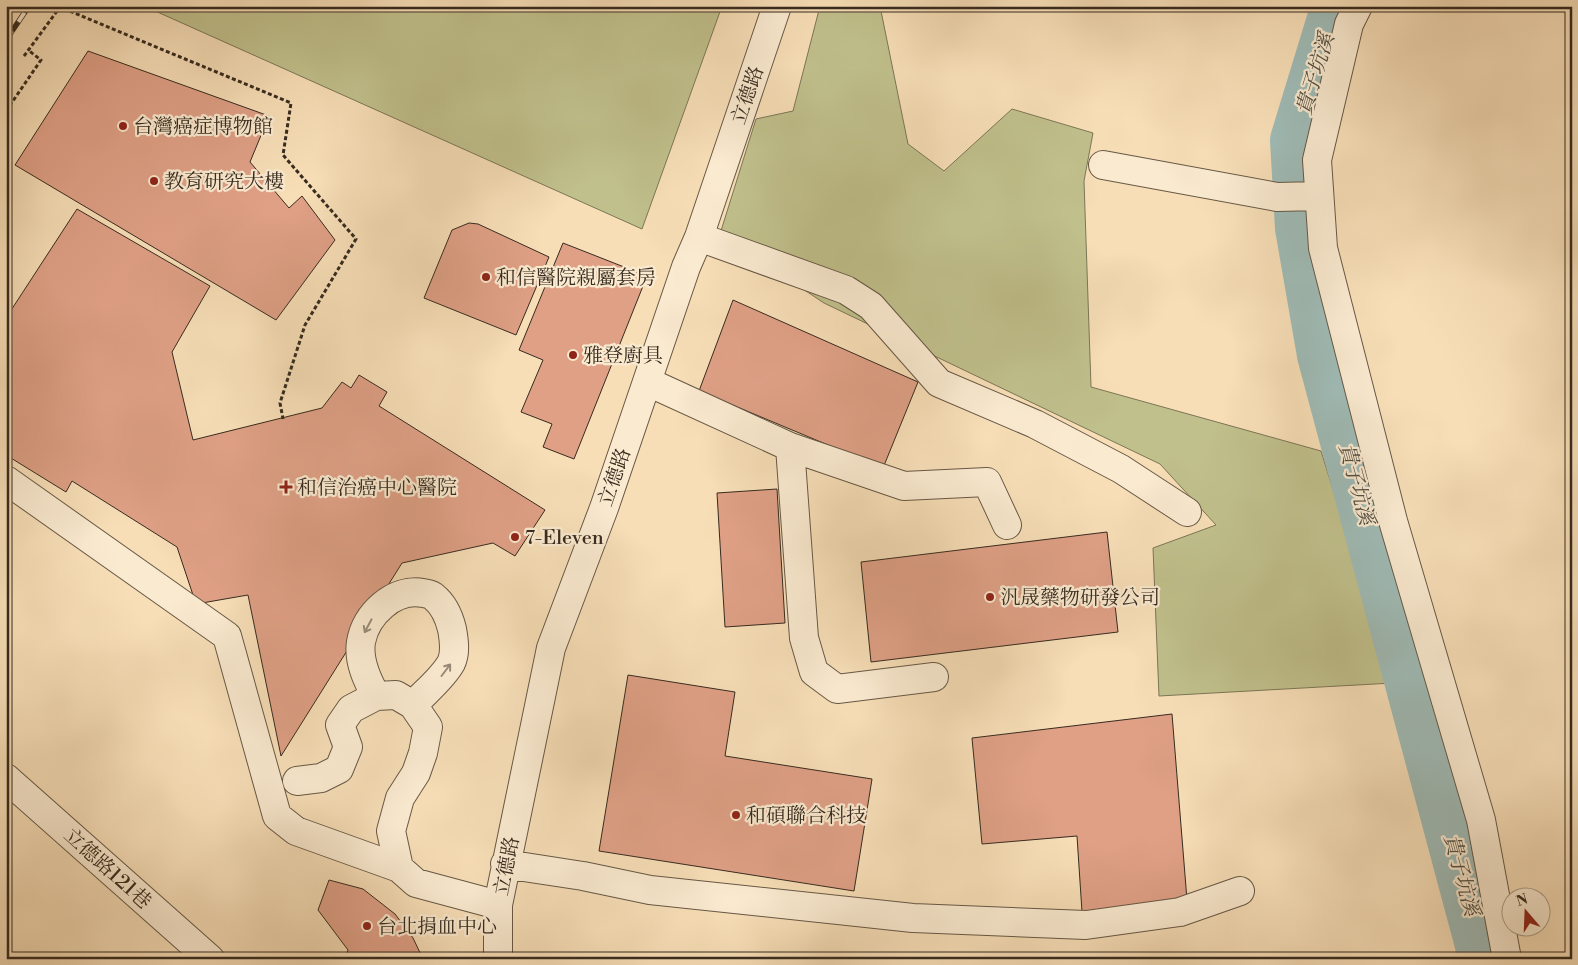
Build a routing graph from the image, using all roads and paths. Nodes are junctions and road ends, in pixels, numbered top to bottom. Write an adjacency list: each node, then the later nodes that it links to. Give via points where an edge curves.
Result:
1 (60, 6): 4 (path); 11 (path, via 290,103 283,155 356,239 305,325 280,402)
2 (778, 6): 9 (street, 立德路)
3 (1358, 6): 8 (street, via 1349,24 1317,160)
4 (28, 50): 5 (path); 6 (path, via 41,60)
5 (24, 56)
6 (6, 111)
7 (1103, 165): 8 (street, via 1278,196)
8 (1319, 196): 27 (street, via 1323,248 1393,521 1481,820)
9 (699, 237): 10 (street, 立德路); 14 (street, via 846,290 871,306 939,383 1035,424 1121,469)
10 (648, 382): 12 (street); 21 (street, 立德路, via 551,648)
11 (283, 418)
12 (790, 446): 15 (street, via 904,486 987,482); 16 (street, via 804,638 814,672 837,690)
13 (6, 480): 22 (street, via 227,636 277,816 296,832)
14 (1187, 512)
15 (1006, 525)
16 (934, 677)
17 (376, 696): 18 (street, via 396,695); 18 (street, one-way to 17, via 452,662 455,643 450,622 432,595 414,592 398,596 382,605 367,625 361,643 361,659 366,678); 20 (street, via 352,708 340,725 348,747 339,768 321,778)
18 (413, 705): 22 (street, via 428,727 424,753 400,798 392,831)
19 (6, 778): 25 (street, 立德路121巷)
20 (298, 782)
21 (506, 864): 23 (street, via 679,894 913,918 1086,926 1180,912); 24 (street, 立德路)
22 (399, 868): 24 (street, via 416,883)
23 (1240, 891)
24 (498, 905): 26 (street, 立德路)
25 (210, 959)
26 (498, 959)
27 (1507, 959)

